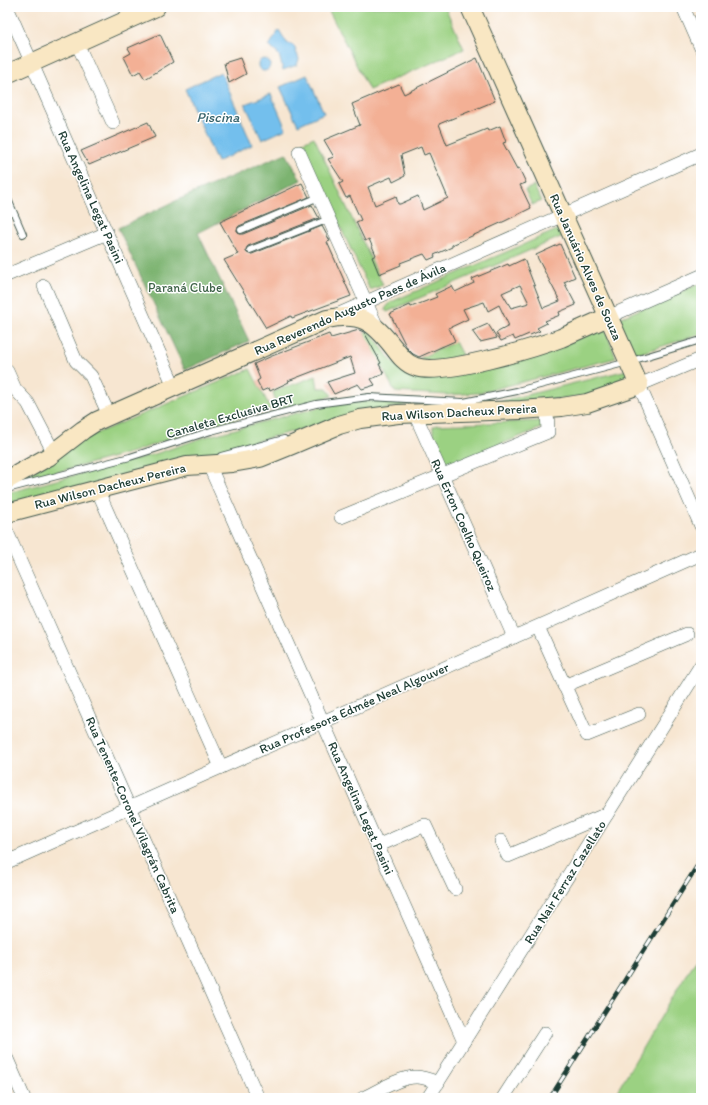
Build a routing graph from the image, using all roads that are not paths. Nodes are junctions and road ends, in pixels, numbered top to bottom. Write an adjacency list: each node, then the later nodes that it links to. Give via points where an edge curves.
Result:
1 (7, 7): 7 (street, Rua Angelina Legat Pasini)
2 (156, 7): 5 (main road)
3 (470, 7): 14 (main road, Rua Januário Alves de Souza)
4 (683, 7): 6 (street)
5 (77, 43): 7 (main road); 9 (street)
6 (701, 48)
7 (32, 63): 8 (main road); 17 (street, Rua Angelina Legat Pasini)
8 (7, 74)
9 (113, 123)
10 (299, 152): 13 (street)
11 (701, 154): 14 (street, Rua Reverendo Augusto Paes de Ávila)
12 (7, 197): 18 (lane)
13 (319, 197): 15 (street); 16 (lane)
14 (563, 215): 23 (street, Rua Reverendo Augusto Paes de Ávila); 24 (main road, Rua Januário Alves de Souza)
15 (329, 219): 19 (lane); 23 (street)
16 (241, 230)
17 (107, 233): 20 (street); 32 (street, Rua Angelina Legat Pasini)
18 (23, 234)
19 (250, 250)
20 (7, 275)
21 (701, 276): 24 (street)
22 (44, 286): 36 (street, via 76,361 91,376)
23 (366, 302): 25 (street, Rua Reverendo Augusto Paes de Ávila); 26 (street)
24 (608, 317): 26 (main road, via 545,343 473,363 435,370 416,367 400,357); 29 (main road, Rua Januário Alves de Souza)
25 (327, 319): 26 (main road, via 356,318); 32 (main road, Rua Reverendo Augusto Paes de Ávila)
26 (377, 327)
27 (701, 340): 29 (lane, Canaleta Exclusiva BRT)
28 (701, 359): 31 (street, Rua Wilson Dacheux Pereira)
29 (628, 362): 31 (main road, Rua Januário Alves de Souza); 33 (lane, Canaleta Exclusiva BRT, via 517,391)
30 (7, 371): 40 (street, via 15,389 28,404)
31 (638, 385): 34 (main road, Rua Wilson Dacheux Pereira, via 587,403); 49 (street, Rua Januário Alves de Souza)
32 (174, 386): 36 (main road, Rua Reverendo Augusto Paes de Ávila)
33 (463, 402): 35 (lane, Canaleta Exclusiva BRT); 45 (lane, Canaleta Exclusiva BRT, via 369,397 321,403)
34 (547, 408): 35 (main road, Rua Wilson Dacheux Pereira); 43 (street, via 548,432)
35 (415, 414): 37 (main road, Rua Wilson Dacheux Pereira, via 378,416); 43 (street, Rua Erton Coelho Queiroz)
36 (109, 415): 40 (main road, Rua Reverendo Augusto Paes de Ávila, via 90,425)
37 (339, 425): 38 (lane); 41 (main road, Rua Wilson Dacheux Pereira, via 260,458)
38 (297, 436)
39 (290, 438): 42 (lane)
40 (54, 453): 44 (main road, Rua Reverendo Augusto Paes de Ávila)
41 (209, 465): 42 (main road, Rua Wilson Dacheux Pereira); 58 (street, Rua Angelina Legat Pasini)
42 (187, 466): 46 (main road, Rua Wilson Dacheux Pereira)
43 (441, 475): 48 (street); 54 (street, Rua Erton Coelho Queiroz)
44 (7, 480)
45 (7, 488)
46 (98, 489): 47 (main road, Rua Wilson Dacheux Pereira); 59 (street)
47 (7, 513)
48 (341, 517)
49 (701, 526)
50 (7, 532): 60 (street, Rua Tenente-Coronel Vilagrán Cabrita)
51 (701, 554): 52 (street, Rua Professora Edmée Neal Algouver)
52 (538, 627): 54 (street, Rua Professora Edmée Neal Algouver); 56 (street)
53 (687, 634): 56 (street)
54 (514, 637): 58 (street, Rua Professora Edmée Neal Algouver)
55 (701, 665): 61 (street, Rua Nair Ferraz Cazellato)
56 (564, 686): 57 (street, via 587,735)
57 (639, 714)
58 (322, 722): 59 (street, Rua Professora Edmée Neal Algouver); 63 (street, Rua Angelina Legat Pasini)
59 (221, 767): 60 (street, Rua Professora Edmée Neal Algouver)
60 (130, 808): 64 (street, Rua Professora Edmée Neal Algouver); 71 (street, Rua Tenente-Coronel Vilagrán Cabrita)
61 (607, 814): 62 (street, via 508,856); 67 (street, Rua Nair Ferraz Cazellato)
62 (501, 841)
63 (377, 846): 65 (street, via 425,824); 67 (street, Rua Angelina Legat Pasini)
64 (7, 862)
65 (455, 889)
66 (546, 1033): 74 (street)
67 (464, 1041): 69 (street, Rua Nair Ferraz Cazellato)
68 (7, 1059): 70 (street)
69 (438, 1083): 72 (street, via 424,1078 408,1078); 73 (street, Rua Nair Ferraz Cazellato)
70 (24, 1098)
71 (258, 1098)
72 (363, 1098)
73 (428, 1098)
74 (503, 1098)

